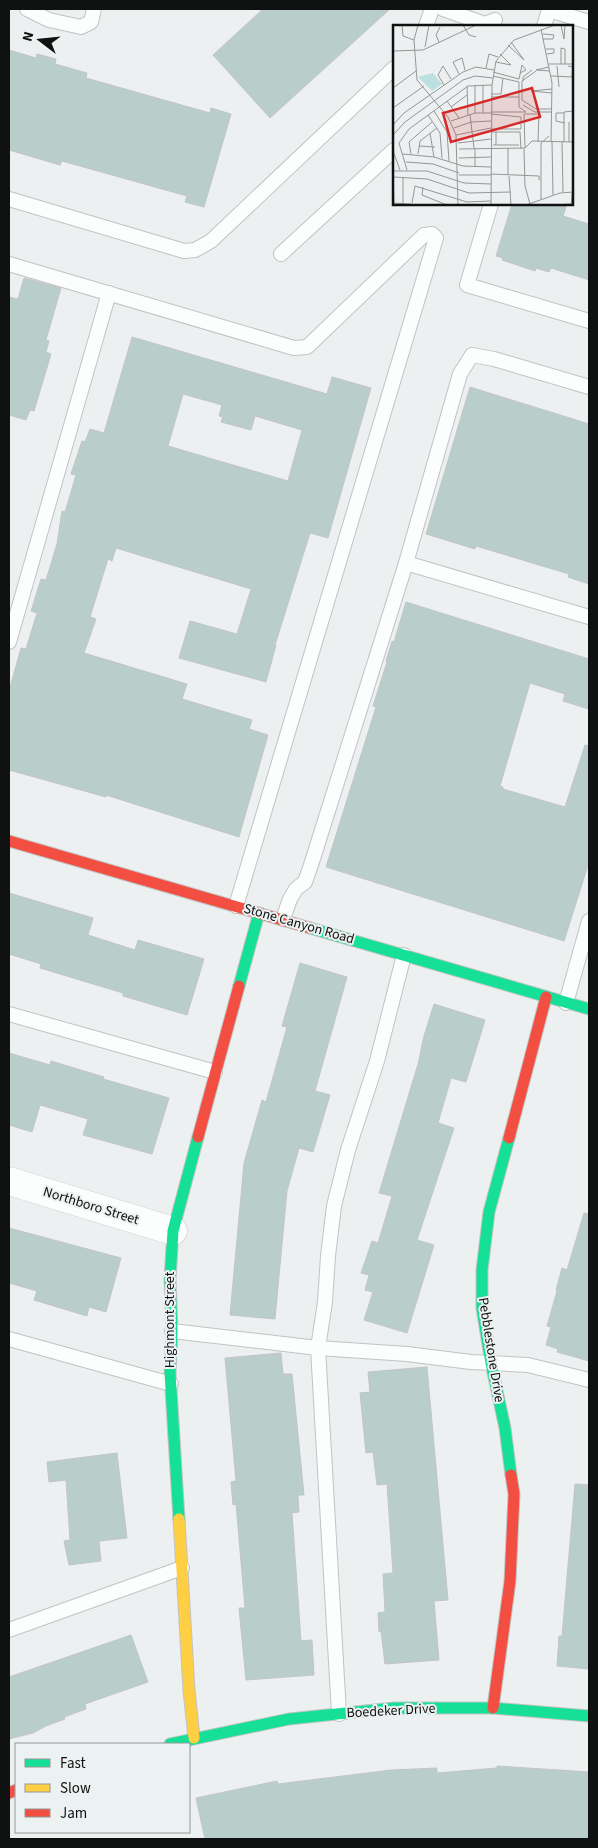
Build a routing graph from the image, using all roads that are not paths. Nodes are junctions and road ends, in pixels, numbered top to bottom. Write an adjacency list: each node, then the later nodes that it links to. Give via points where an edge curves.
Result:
1 (27, 9): 2 (lane, via 49,20 81,26 91,22)
2 (93, 9)
3 (432, 9): 7 (lane)
4 (443, 9): 5 (lane, via 485,24)
5 (496, 18)
6 (589, 22): 8 (lane, via 549,10)
7 (426, 25)
8 (544, 25)
9 (393, 69): 11 (lane, via 211,241 196,250 184,251)
10 (393, 151): 13 (lane)
11 (9, 199)
12 (491, 205): 16 (lane, via 467,285)
13 (281, 254)
14 (9, 264): 15 (lane)
15 (109, 293): 20 (lane); 22 (lane, via 302,348 307,347 424,235 432,234 436,238)
16 (589, 321)
17 (589, 388): 18 (lane, via 472,355 460,374)
18 (406, 563): 19 (lane); 24 (lane, via 311,865 305,882 290,899)
19 (589, 617)
20 (9, 642)
21 (9, 841): 22 (street, Stone Canyon Road)
22 (236, 906): 23 (street, Stone Canyon Road)
23 (259, 912): 24 (street, Stone Canyon Road); 31 (street, Highmont Street)
24 (283, 920): 26 (street, Stone Canyon Road)
25 (589, 921): 28 (lane)
26 (404, 955): 27 (street, Stone Canyon Road); 36 (lane, via 334,1206)
27 (546, 997): 28 (street, Stone Canyon Road); 37 (street, Pebblestone Drive, via 489,1212 482,1270 482,1308)
28 (566, 1003): 29 (street, Stone Canyon Road)
29 (589, 1009)
30 (9, 1014): 31 (lane)
31 (215, 1072): 33 (street, Highmont Street)
32 (9, 1181): 33 (street, Northboro Street)
33 (173, 1230): 34 (street, Highmont Street, via 170,1279)
34 (172, 1331): 36 (lane); 39 (street, Highmont Street)
35 (9, 1339): 39 (lane)
36 (318, 1348): 37 (lane); 43 (lane)
37 (491, 1364): 38 (lane, via 528,1365); 42 (street, Pebblestone Drive, via 505,1428 514,1494 510,1581)
38 (589, 1380)
39 (171, 1384): 40 (street, Highmont Street)
40 (182, 1568): 41 (lane); 45 (street, Highmont Street)
41 (9, 1630)
42 (493, 1708): 43 (street, Boedeker Drive, via 394,1708); 44 (street, Boedeker Drive)
43 (338, 1714): 45 (street, Boedeker Drive, via 289,1719)
44 (589, 1716)
45 (194, 1738): 46 (street, Boedeker Drive)
46 (174, 1743)

